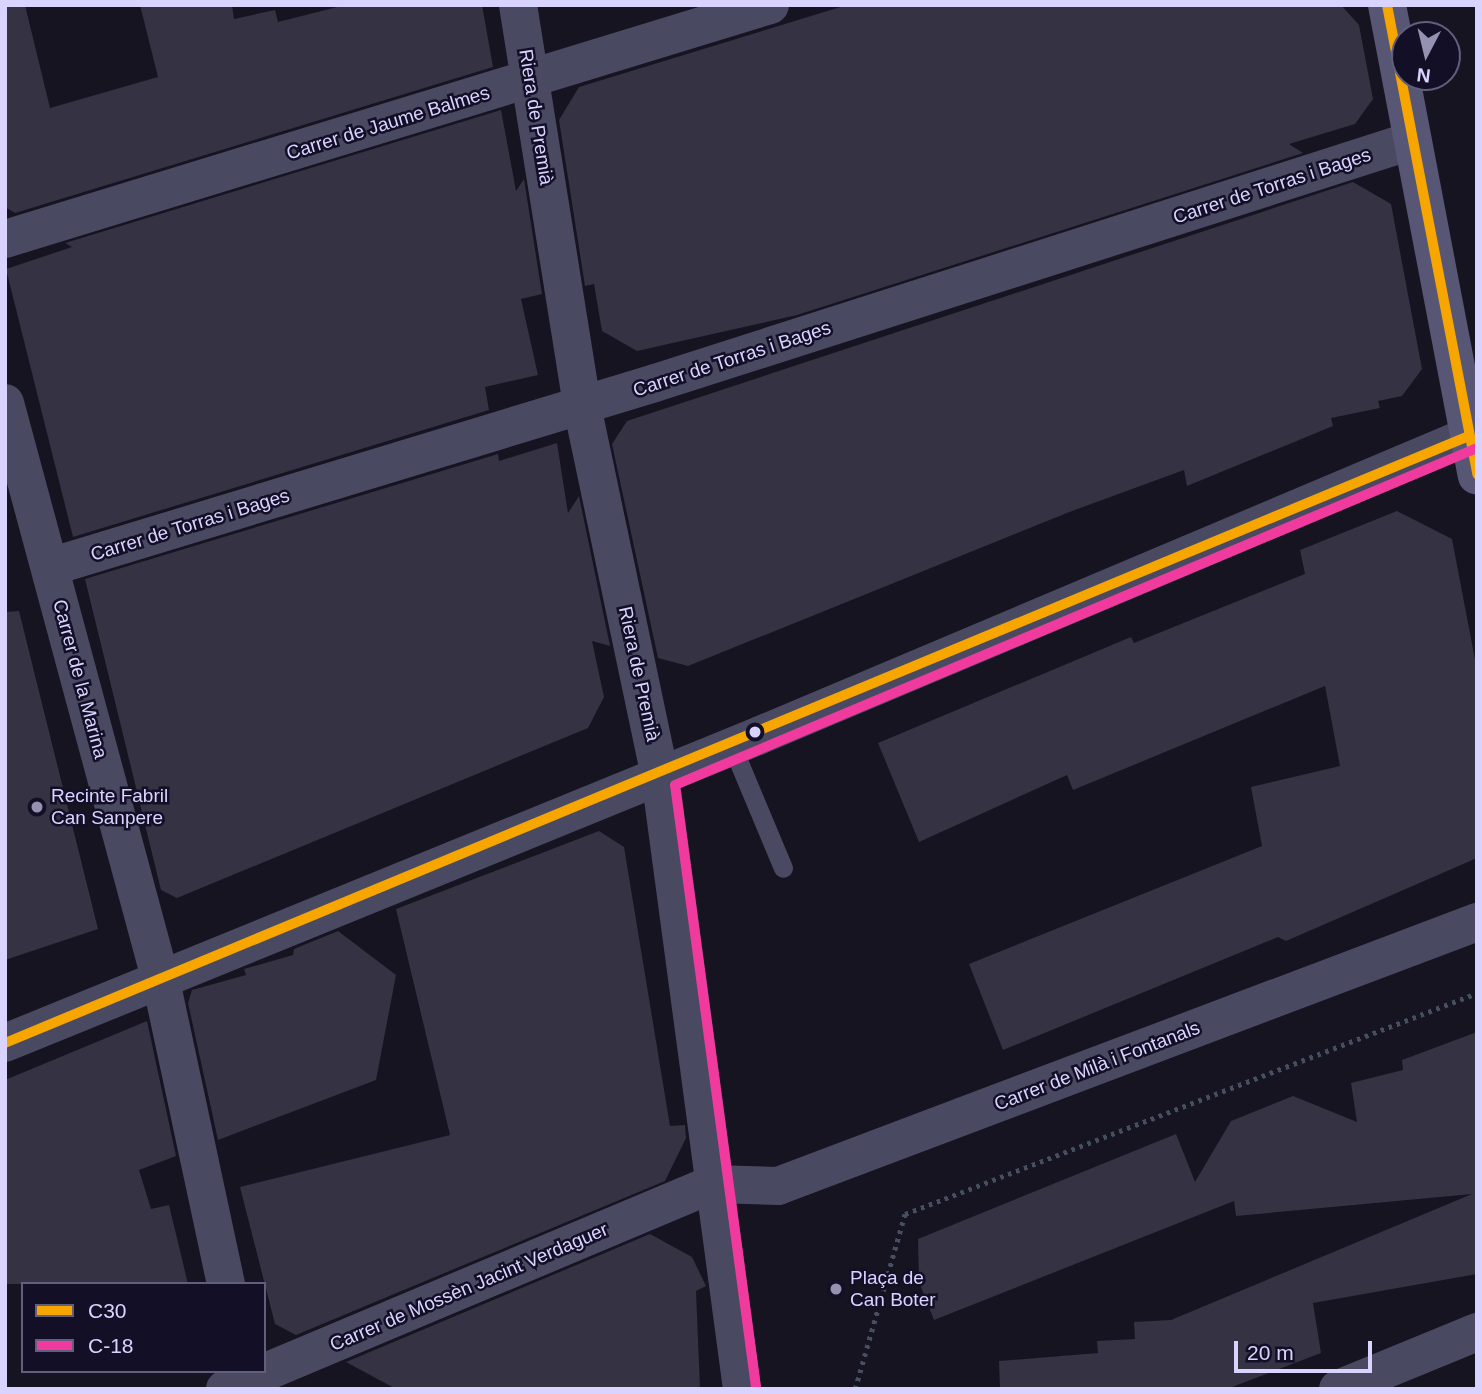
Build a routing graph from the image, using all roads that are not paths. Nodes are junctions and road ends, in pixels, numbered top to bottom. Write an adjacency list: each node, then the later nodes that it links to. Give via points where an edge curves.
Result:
1 (518, 5): 4 (street, Riera de Premià)
2 (770, 5): 4 (street, Carrer de Jaume Balmes)
3 (1387, 5): 5 (street)
4 (531, 78): 6 (street, Carrer de Jaume Balmes); 8 (street, Riera de Premià)
5 (1411, 141): 8 (street, Carrer de Torras i Bages); 9 (street)
6 (5, 239)
7 (5, 403): 11 (street, Carrer de la Marina)
8 (582, 406): 11 (street, Carrer de Torras i Bages); 13 (street, Riera de Premià)
9 (1473, 435): 10 (street); 12 (street)
10 (1477, 475)
11 (50, 567): 16 (street, Carrer de la Marina)
12 (732, 746): 13 (street); 14 (lane)
13 (660, 776): 16 (street); 18 (street, Riera de Premià)
14 (783, 868)
15 (1477, 922): 18 (street, Carrer de Milà i Fontanals, via 778,1186)
16 (161, 981): 17 (street); 19 (street, Carrer de la Marina)
17 (5, 1043)
18 (713, 1184): 21 (street, Carrer de Mossèn Jacint Verdaguer); 24 (street, Riera de Premià)
19 (226, 1282)
20 (1477, 1332): 25 (street)
21 (266, 1372)
22 (262, 1373): 23 (street, Carrer de Mossèn Jacint Verdaguer)
23 (241, 1382)
24 (742, 1389)
25 (1338, 1389)

